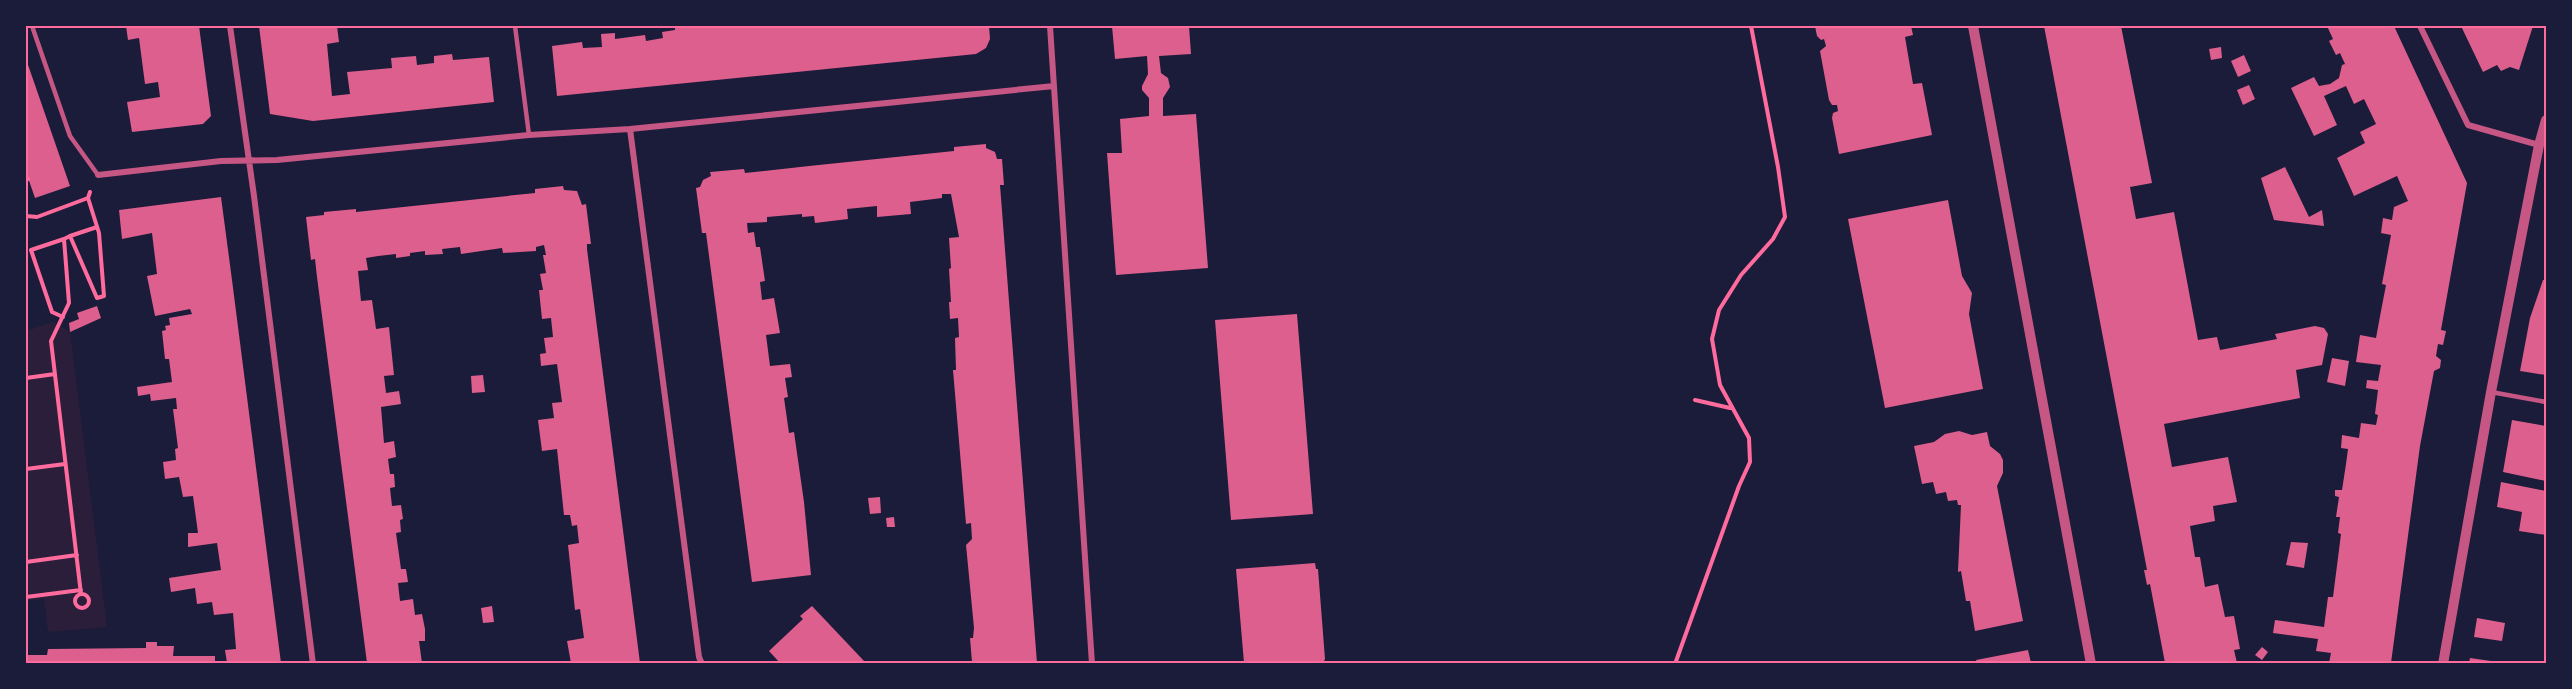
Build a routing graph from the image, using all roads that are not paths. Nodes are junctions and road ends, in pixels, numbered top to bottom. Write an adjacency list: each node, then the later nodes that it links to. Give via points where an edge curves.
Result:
1 (32, 26): 13 (lane, via 70,136)
2 (230, 26): 12 (street)
3 (515, 26): 10 (lane)
4 (1050, 26): 7 (street)
5 (1973, 26): 19 (street)
6 (2420, 26): 11 (street, via 2468,126)
7 (1054, 86): 9 (street); 18 (street)
8 (2547, 120): 11 (street)
9 (630, 129): 10 (street); 17 (street)
10 (529, 135): 12 (street, via 277,160)
11 (2540, 145): 14 (street)
12 (248, 159): 13 (street); 16 (street)
13 (98, 175)
14 (2491, 392): 15 (lane); 20 (street)
15 (2547, 402)
16 (313, 663)
17 (702, 663)
18 (1092, 663)
19 (2091, 663)
20 (2443, 663)

